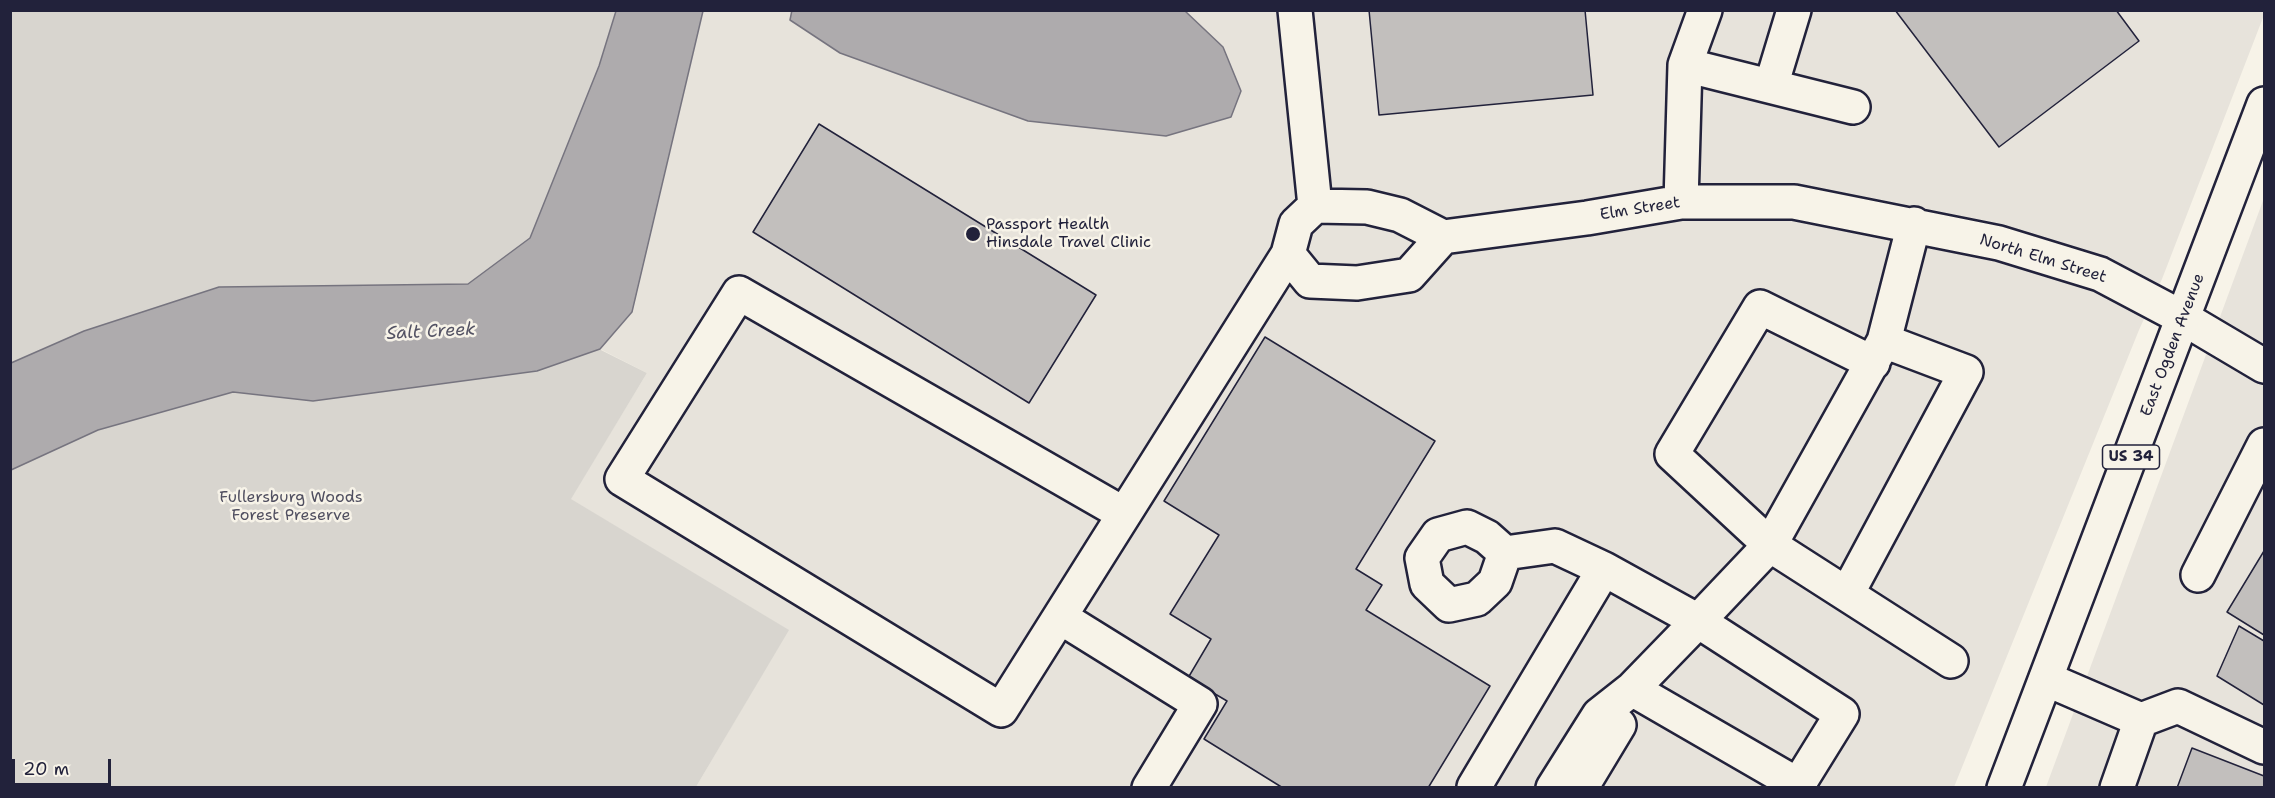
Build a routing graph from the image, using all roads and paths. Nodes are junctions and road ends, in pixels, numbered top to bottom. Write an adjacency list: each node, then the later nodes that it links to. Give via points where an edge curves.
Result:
1 (1294, 10): 9 (main road)
2 (1705, 10): 4 (main road)
3 (1794, 10): 5 (main road)
4 (1685, 65): 5 (main road); 8 (main road)
5 (1771, 86): 7 (main road)
6 (2265, 105): 14 (main road, East Ogden Avenue / US 34)
7 (1853, 107)
8 (1681, 202): 10 (main road, Elm Street, via 1794,202); 12 (main road, Elm Street)
9 (1315, 206): 12 (main road, via 1367,207 1400,215); 13 (main road, via 1296,224)
10 (1838, 210): 11 (main road, North Elm Street)
11 (1914, 224): 14 (main road, North Elm Street, via 1999,243 2100,274); 15 (main road)
12 (1443, 237): 13 (main road, via 1409,275 1357,283 1310,281)
13 (1288, 254): 18 (main road)
14 (2183, 318): 16 (main road, North Elm Street); 27 (main road, East Ogden Avenue / US 34)
15 (1879, 352): 19 (main road); 19 (main road, via 1760,307 1672,454); 23 (main road, via 1966,372)
16 (2265, 366)
17 (2265, 445): 22 (main road)
18 (1124, 514): 24 (main road); 24 (main road, via 739,292 622,479 1001,710)
19 (1770, 544): 23 (main road); 25 (main road)
20 (1505, 553): 21 (main road, via 1555,546)
21 (1604, 569): 25 (main road); 31 (main road)
22 (2198, 575)
23 (1847, 594): 26 (main road)
24 (1060, 617): 32 (main road, via 1200,704)
25 (1698, 621): 28 (main road); 28 (main road, via 1842,714 1798,785)
26 (1950, 661)
27 (2046, 679): 29 (main road); 35 (main road, East Ogden Avenue / US 34)
28 (1632, 689): 33 (main road, via 1599,715); 34 (main road, via 1617,728)
29 (2140, 720): 30 (main road, via 2178,706); 36 (main road)
30 (2265, 747)
31 (1474, 787)
32 (1149, 788)
33 (1553, 788)
34 (1581, 788)
35 (2004, 788)
36 (2116, 788)

